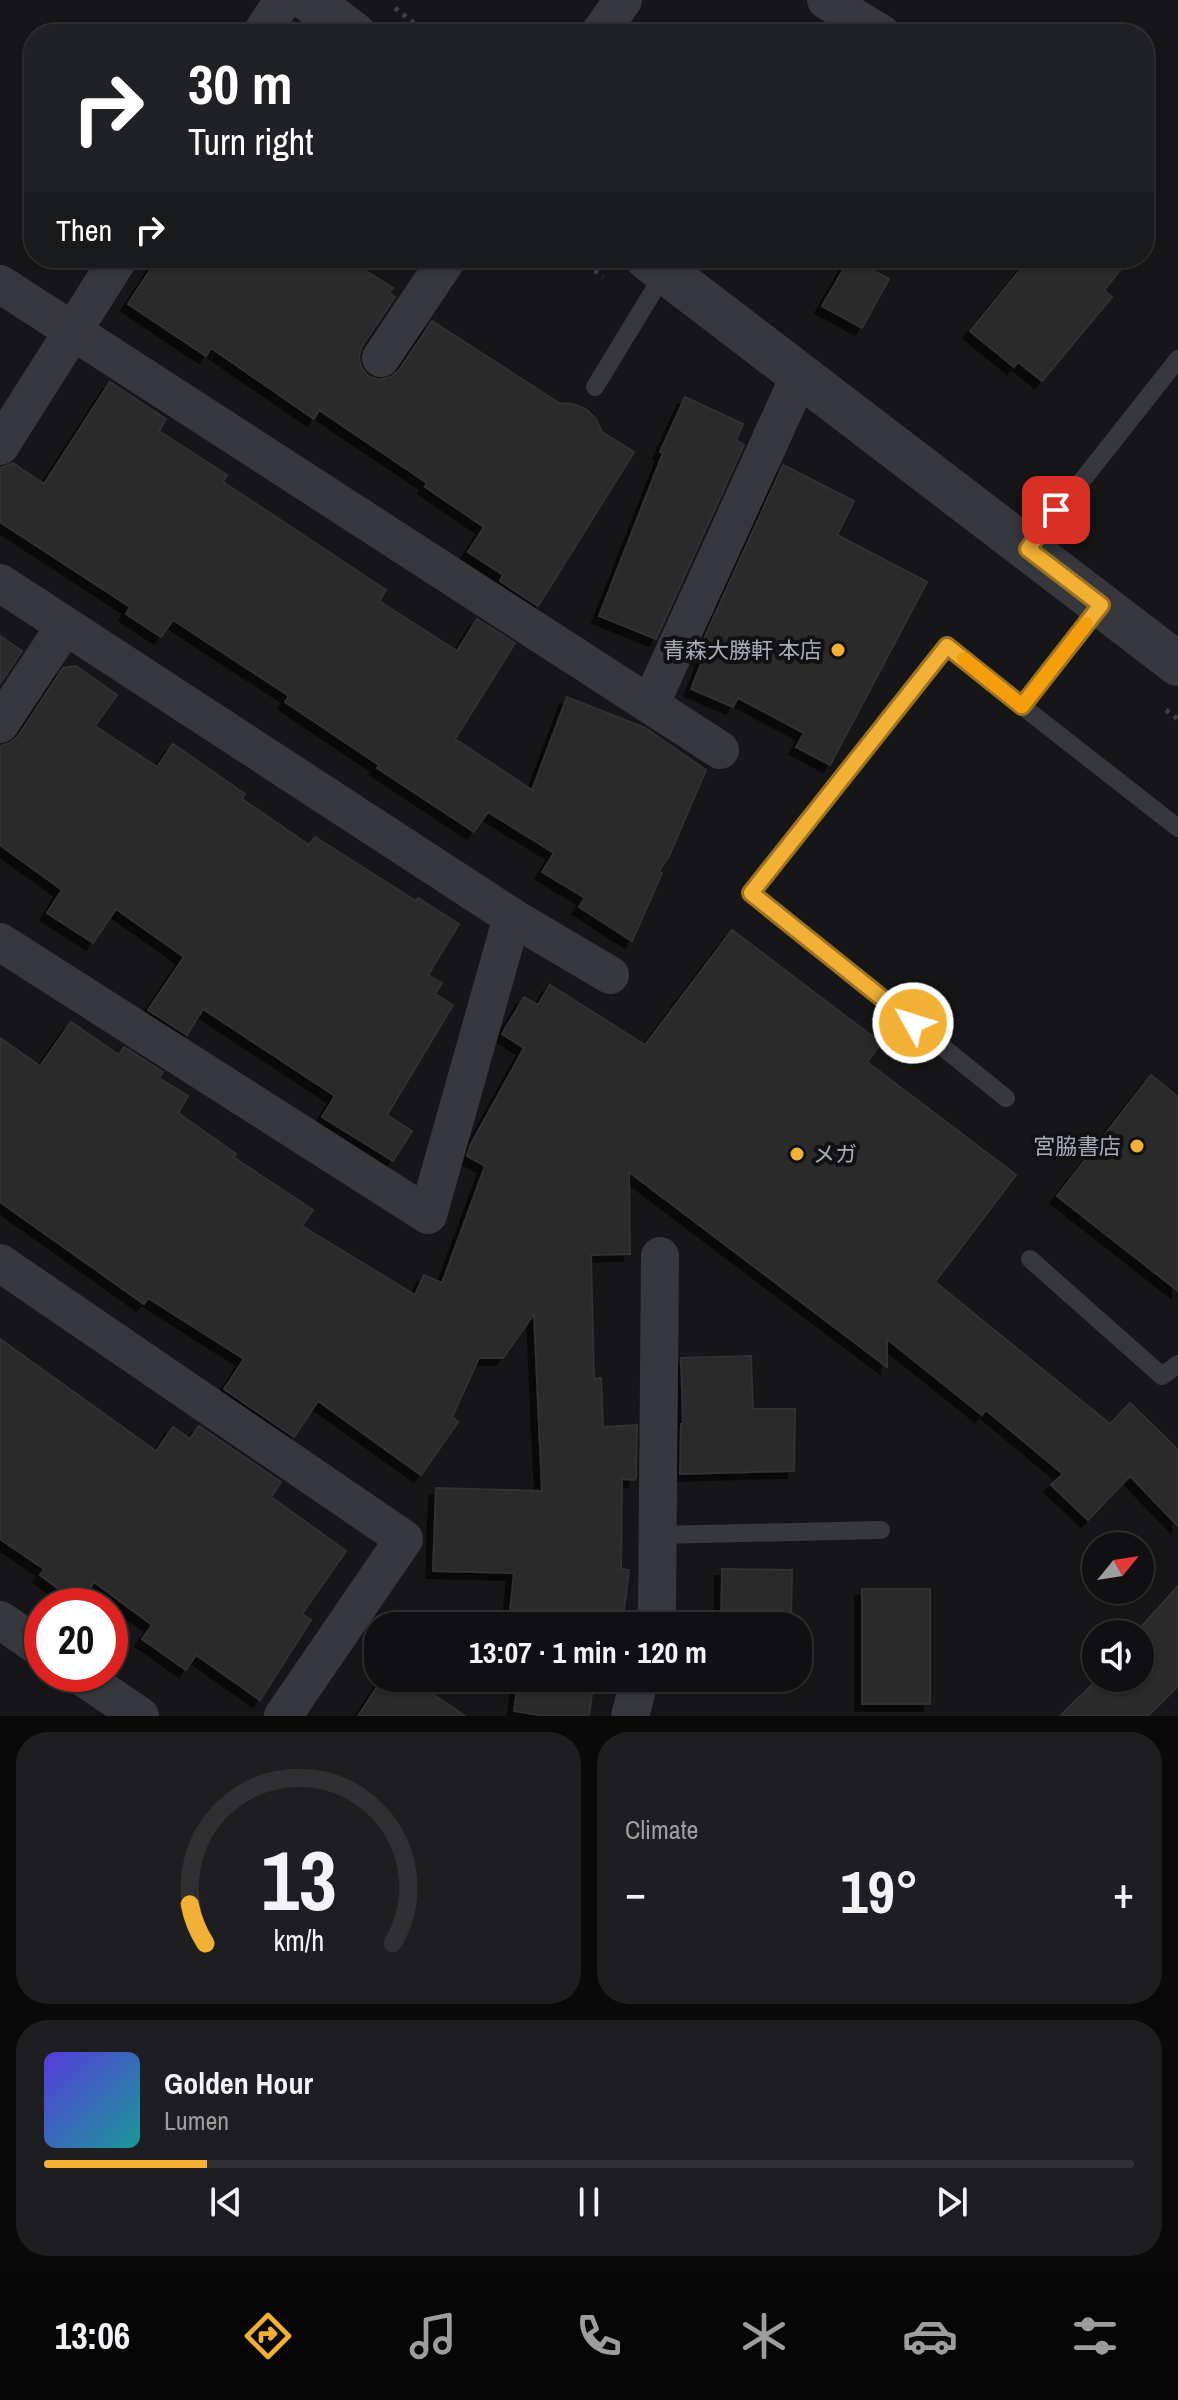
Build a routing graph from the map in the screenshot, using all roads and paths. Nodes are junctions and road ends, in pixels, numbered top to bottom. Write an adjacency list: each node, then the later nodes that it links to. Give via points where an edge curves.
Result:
1 (283, 0): 6 (street)
2 (309, 0): 7 (street)
3 (384, 0): 8 (path)
4 (623, 0): 9 (street)
5 (826, 0): 10 (street)
6 (267, 24)
7 (341, 24)
8 (415, 24)
9 (606, 24)
10 (866, 24)
11 (113, 268): 16 (street)
12 (441, 268): 17 (street)
13 (654, 268): 20 (lane)
14 (660, 268): 19 (street)
15 (0, 284): 16 (street)
16 (72, 332): 21 (street); 27 (street)
17 (381, 358)
18 (1178, 359): 22 (lane)
19 (800, 375): 22 (street); 27 (street)
20 (595, 387)
21 (0, 446)
22 (1028, 549): 24 (street)
23 (0, 583): 25 (street)
24 (1101, 605): 26 (street); 28 (lane)
25 (65, 626): 29 (street); 32 (street)
26 (1178, 664)
27 (651, 703): 30 (street)
28 (1022, 706): 31 (lane); 35 (lane, via 947,646 751,893)
29 (0, 724)
30 (720, 750)
31 (1178, 828)
32 (512, 917): 33 (street, via 428,1215); 34 (street)
33 (0, 942)
34 (610, 975)
35 (1006, 1098)
36 (660, 1256): 41 (street)
37 (1030, 1259): 39 (lane, via 1162,1376)
38 (0, 1263): 48 (street, via 404,1539)
39 (1178, 1364)
40 (881, 1530): 41 (lane)
41 (657, 1535): 42 (street)
42 (656, 1612)
43 (0, 1620): 44 (street)
44 (24, 1637)
45 (105, 1692): 47 (street)
46 (636, 1692): 49 (street)
47 (140, 1716)
48 (283, 1716)
49 (630, 1716)

